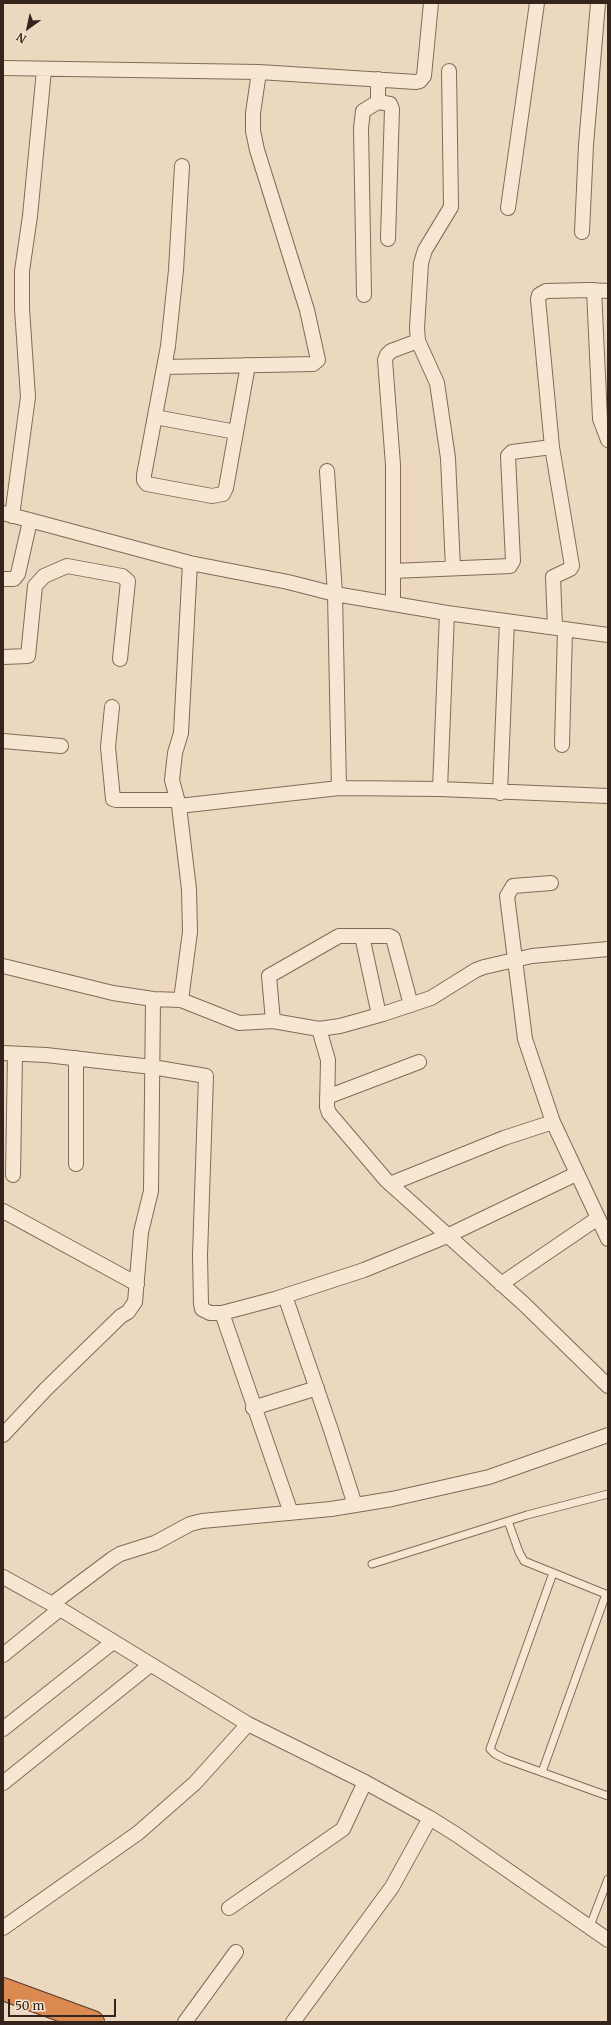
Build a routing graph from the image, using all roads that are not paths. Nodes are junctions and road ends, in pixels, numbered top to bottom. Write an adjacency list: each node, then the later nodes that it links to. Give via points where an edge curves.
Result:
1 (431, 3): 8 (street, via 423,79 416,82)
2 (537, 3): 11 (street)
3 (598, 3): 12 (street, via 589,101)
4 (3, 68): 5 (street)
5 (44, 70): 7 (street); 25 (street, via 22,271 28,397)
6 (449, 71): 17 (street, via 451,207 425,250 421,263)
7 (259, 72): 8 (street); 18 (street, via 253,113 254,137 307,310 318,358 313,364)
8 (378, 79): 9 (street)
9 (378, 102): 13 (street, via 390,104 392,109); 16 (street, via 363,111 361,128)
10 (182, 166): 19 (street, via 176,270)
11 (508, 208)
12 (582, 232)
13 (388, 239)
14 (594, 290): 15 (street); 22 (street, via 600,419); 23 (street, via 546,291 538,298)
15 (608, 291)
16 (364, 295)
17 (418, 341): 28 (street, via 437,383 448,458); 29 (street, via 391,351 385,360 393,465)
18 (248, 365): 19 (street); 21 (street)
19 (164, 367): 20 (street)
20 (155, 417): 21 (street); 21 (street, via 144,480 152,486 212,496 223,494)
21 (236, 432)
22 (608, 440)
23 (552, 448): 28 (street, via 512,452 508,456 512,564); 35 (street, via 572,566 553,577)
24 (327, 471): 31 (street)
25 (8, 514): 26 (street)
26 (30, 521): 27 (street); 30 (street, via 18,574 14,579)
27 (190, 563): 31 (street); 47 (street, via 181,733 172,766 172,780)
28 (453, 568): 29 (street)
29 (393, 571): 32 (street)
30 (3, 579)
31 (335, 594): 32 (street); 43 (street)
32 (393, 604): 33 (street)
33 (447, 613): 34 (street); 44 (street)
34 (507, 621): 35 (street); 45 (street)
35 (560, 628): 36 (street); 41 (street)
36 (608, 635)
37 (3, 657): 38 (street, via 28,656 34,586 44,576 67,566 126,579 128,584)
38 (120, 659)
39 (112, 707): 47 (street, via 108,747 113,799)
40 (3, 741): 42 (street)
41 (562, 745)
42 (61, 746)
43 (339, 788): 44 (street); 47 (street)
44 (440, 789): 45 (street)
45 (500, 793): 46 (street)
46 (608, 796)
47 (178, 803): 54 (street, via 189,889 190,925)
48 (551, 882): 51 (street, via 513,886 508,893)
49 (362, 936): 55 (street, via 389,936 394,940); 56 (street); 57 (street, via 336,937 270,975 268,978)
50 (608, 949): 51 (street)
51 (515, 960): 55 (street, via 476,970 431,998); 64 (street, via 527,1049)
52 (3, 966): 53 (street, via 112,993)
53 (153, 999): 54 (street); 62 (street)
54 (181, 1000): 57 (street, via 239,1023)
55 (411, 1005): 56 (street)
56 (379, 1015): 58 (street)
57 (273, 1021): 58 (street)
58 (319, 1029): 63 (street, via 328,1060)
59 (9, 1053): 60 (street); 67 (street)
60 (76, 1058): 62 (street); 65 (street)
61 (419, 1062): 63 (street)
62 (152, 1067): 73 (street, via 151,1191 141,1232); 76 (street, via 202,1074 207,1079 200,1255 201,1304 206,1312)
63 (327, 1097): 68 (street, via 329,1113)
64 (553, 1122): 66 (street); 68 (street, via 504,1138)
65 (76, 1164)
66 (576, 1174): 70 (street); 71 (street)
67 (13, 1175)
68 (390, 1184): 71 (street)
69 (3, 1211): 73 (street)
70 (602, 1220): 72 (street); 74 (street)
71 (446, 1236): 74 (street); 75 (street, via 364,1270)
72 (608, 1239)
73 (137, 1284): 80 (street, via 135,1302 128,1312 46,1389)
74 (501, 1284): 77 (street)
75 (285, 1296): 76 (street); 78 (street)
76 (222, 1313): 79 (street)
77 (608, 1386)
78 (317, 1388): 79 (street); 83 (street)
79 (254, 1408): 84 (street)
80 (3, 1434)
81 (608, 1435): 83 (street, via 489,1476)
82 (608, 1494): 85 (lane)
83 (355, 1505): 84 (street)
84 (291, 1513): 90 (street, via 190,1524 155,1543 120,1554)
85 (508, 1520): 86 (lane); 87 (lane, via 524,1561)
86 (372, 1564)
87 (553, 1573): 89 (lane); 96 (lane, via 490,1749 505,1759)
88 (4, 1580): 90 (street)
89 (607, 1595): 96 (lane)
90 (56, 1606): 91 (street); 92 (street)
91 (113, 1642): 93 (street); 95 (street)
92 (3, 1654)
93 (150, 1665): 94 (street); 98 (street)
94 (248, 1724): 97 (street); 104 (street, via 195,1783 138,1833)
95 (3, 1729)
96 (542, 1772): 99 (lane)
97 (365, 1782): 100 (street); 102 (street, via 344,1829)
98 (3, 1783)
99 (608, 1796)
100 (430, 1818): 103 (street); 110 (street, via 392,1887)
101 (608, 1879): 103 (lane)
102 (229, 1908)
103 (590, 1926): 105 (street)
104 (3, 1928)
105 (608, 1940)
106 (236, 1952): 109 (street)
107 (3, 1989): 108 (highway)
108 (93, 2022)
109 (185, 2022)
110 (293, 2022)

